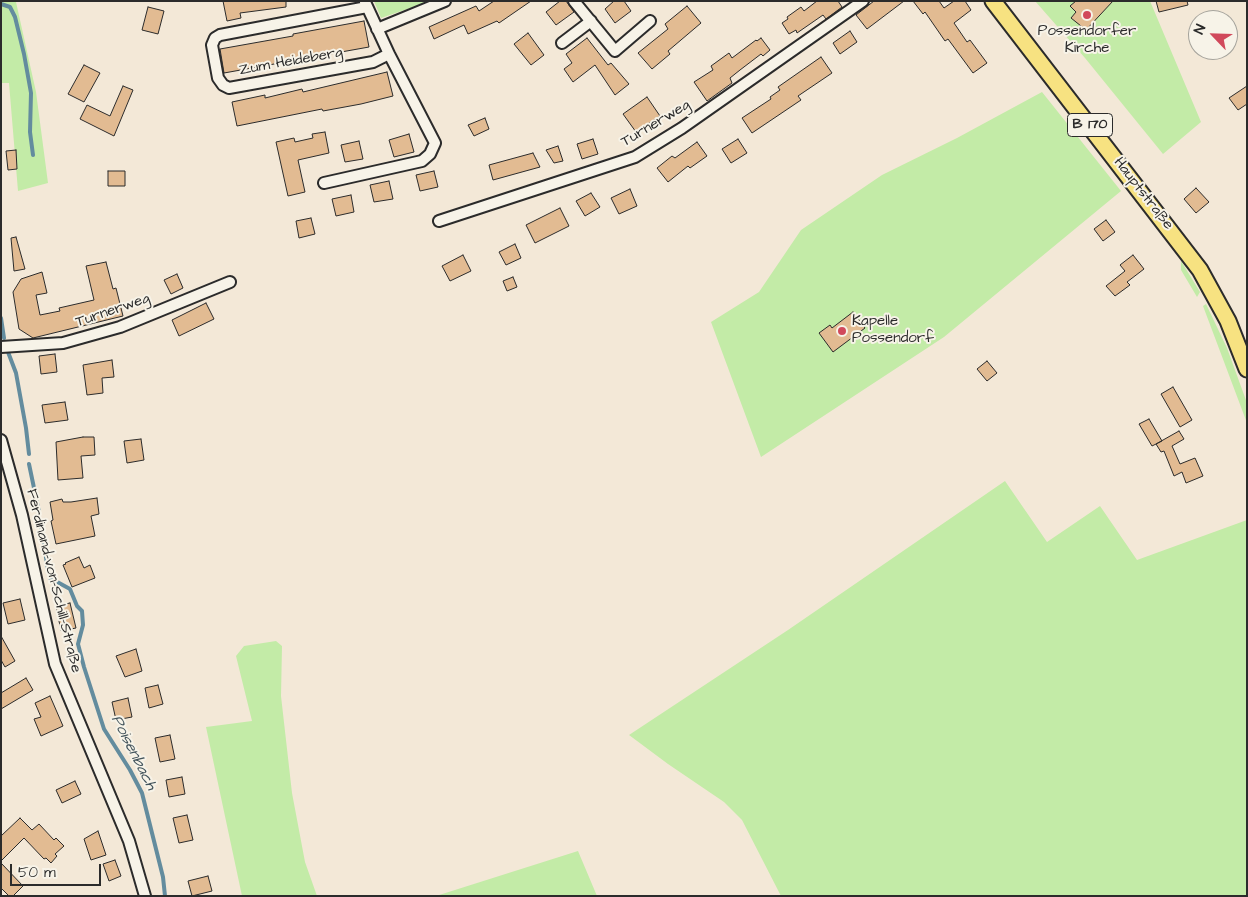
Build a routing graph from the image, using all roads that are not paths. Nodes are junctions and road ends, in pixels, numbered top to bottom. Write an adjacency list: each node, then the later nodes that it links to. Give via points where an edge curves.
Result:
1 (445, 1): 8 (street)
2 (574, 1): 6 (street)
3 (863, 1): 12 (street, Turnerweg, via 682,128 635,156)
4 (993, 1): 15 (main road, Hauptstraße / B 170, via 1200,270 1228,321)
5 (366, 4): 8 (street, Zum Heideberg); 10 (street, Zum Heideberg, via 220,35 212,45 218,78 230,88 373,62)
6 (591, 21): 7 (street, via 615,50); 9 (street)
7 (650, 21)
8 (377, 30): 10 (street, Zum Heideberg)
9 (562, 43)
10 (389, 54): 11 (street, Zum Heideberg, via 435,143 430,154 422,161)
11 (324, 182)
12 (439, 221)
13 (230, 282): 14 (street, Turnerweg, via 120,327 63,343)
14 (1, 347)
15 (1247, 369)
16 (1, 440): 17 (street, Ferdinand-von-Schill-Straße, via 22,516 55,664 129,841)
17 (145, 896)

